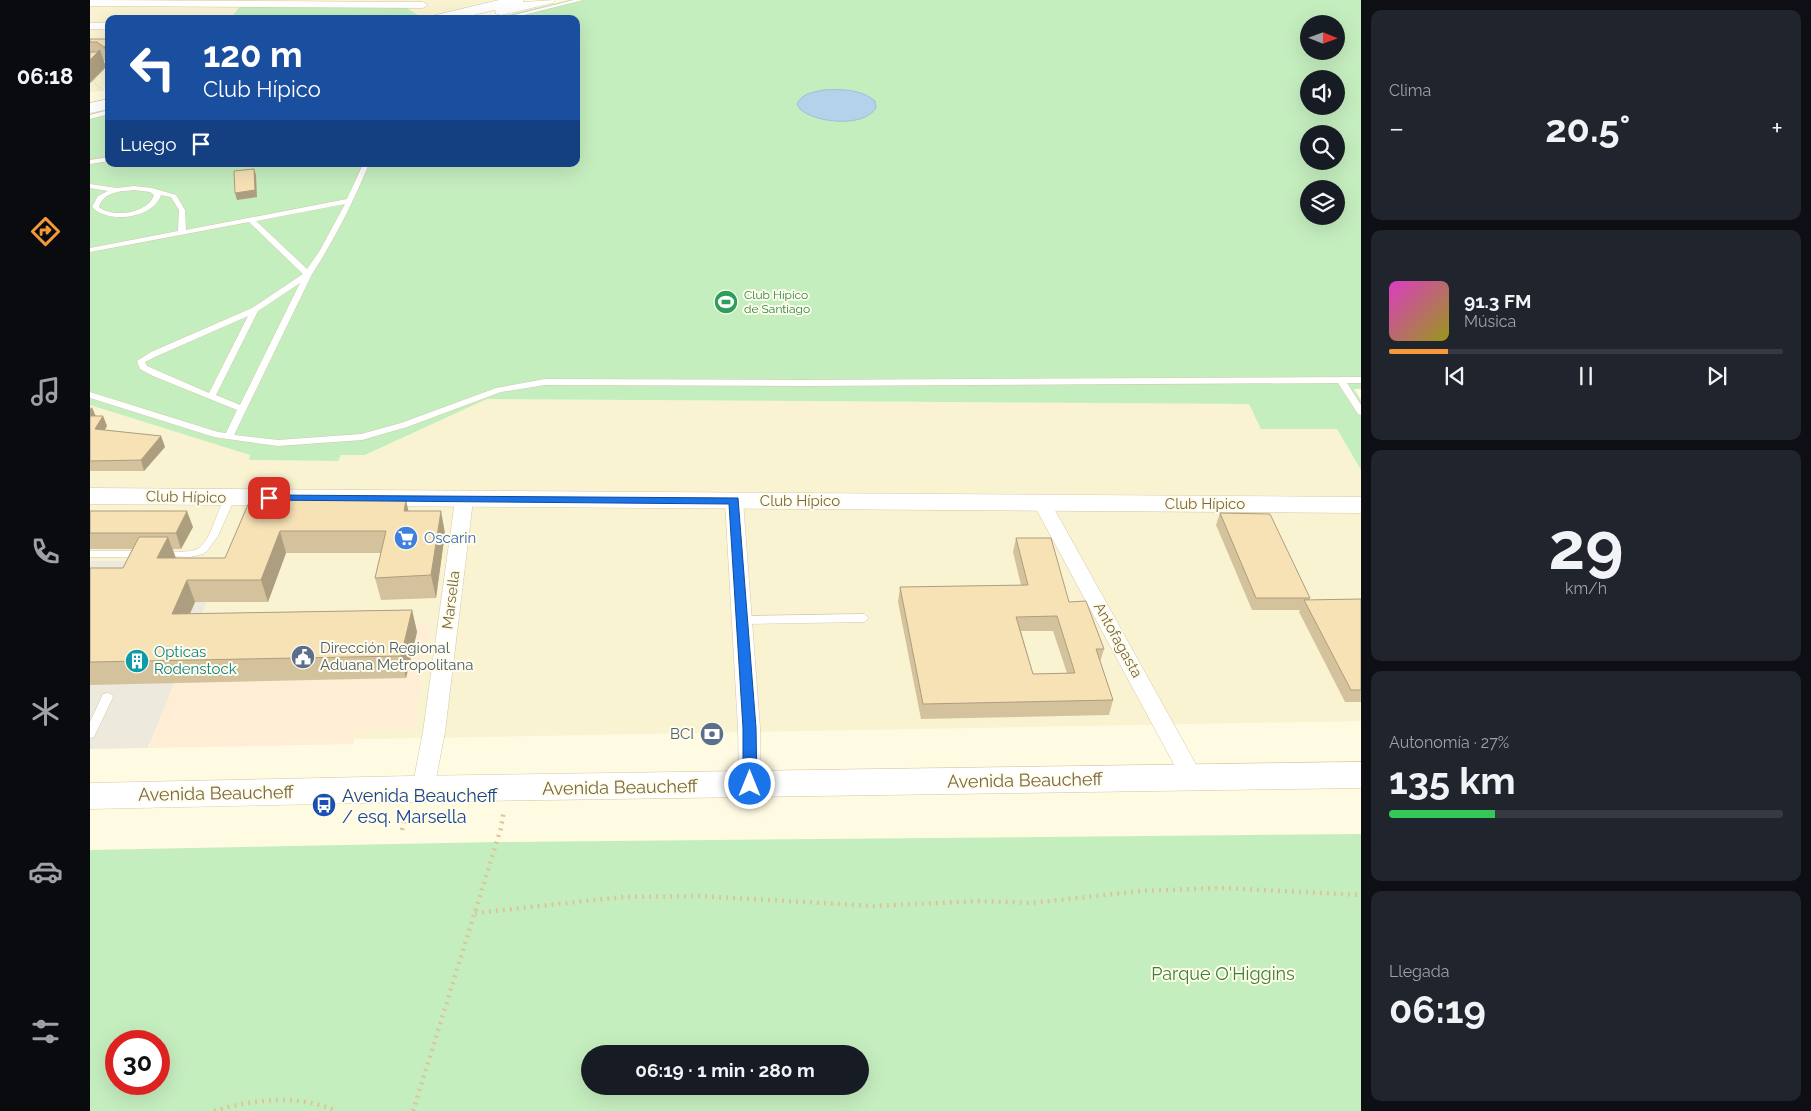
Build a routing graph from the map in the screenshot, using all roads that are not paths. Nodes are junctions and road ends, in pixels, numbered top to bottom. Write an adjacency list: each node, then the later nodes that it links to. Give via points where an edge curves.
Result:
1 (518, 0): 9 (main road)
2 (548, 0): 10 (main road)
3 (580, 0): 11 (lane)
4 (236, 2): 5 (street); 6 (street); 7 (street)
5 (424, 2): 8 (street)
6 (90, 3)
7 (227, 14)
8 (436, 15)
9 (452, 15)
10 (485, 15)
11 (517, 15)
12 (90, 26): 13 (street)
13 (105, 26)
14 (105, 96): 15 (main road)
15 (90, 100)
16 (105, 105): 17 (main road)
17 (90, 108)
18 (105, 113): 19 (lane)
19 (90, 117)
20 (105, 160): 21 (lane)
21 (90, 162)
22 (365, 167): 26 (lane)
23 (90, 186): 24 (lane)
24 (118, 190): 25 (lane, via 140,188); 25 (lane, via 100,198 95,204 97,210 120,215 142,210 156,201)
25 (156, 192): 28 (lane, via 174,196 182,210)
26 (350, 201): 27 (lane); 30 (lane)
27 (251, 220): 28 (lane); 30 (lane)
28 (182, 233): 29 (lane)
29 (90, 250)
30 (308, 274): 31 (lane); 36 (lane)
31 (255, 310): 35 (lane); 35 (lane, via 141,361 143,367 156,374)
32 (1341, 380): 33 (lane); 37 (lane); 38 (lane, via 545,382 500,390 362,437 278,443)
33 (1361, 380)
34 (90, 395): 38 (lane)
35 (211, 397): 36 (lane)
36 (242, 410): 38 (lane)
37 (1361, 412)
38 (229, 436)
39 (90, 496): 40 (main road, Club Hípico)
40 (230, 498): 41 (main road, Club Hípico); 45 (lane, via 206,546 198,552)
41 (464, 500): 42 (main road, Club Hípico); 53 (street, Marsella, via 434,732)
42 (734, 501): 43 (main road, Club Hípico); 47 (street)
43 (1042, 503): 44 (main road, Club Hípico); 51 (street, Antofagasta)
44 (1361, 505)
45 (90, 554)
46 (864, 618): 47 (lane)
47 (742, 620): 52 (street)
48 (108, 697): 49 (lane)
49 (90, 734)
50 (1361, 775): 51 (main road, Avenida Beaucheff)
51 (1192, 778): 52 (main road, Avenida Beaucheff)
52 (750, 784): 53 (main road, Avenida Beaucheff)
53 (423, 789): 54 (main road, Avenida Beaucheff)
54 (90, 796)

